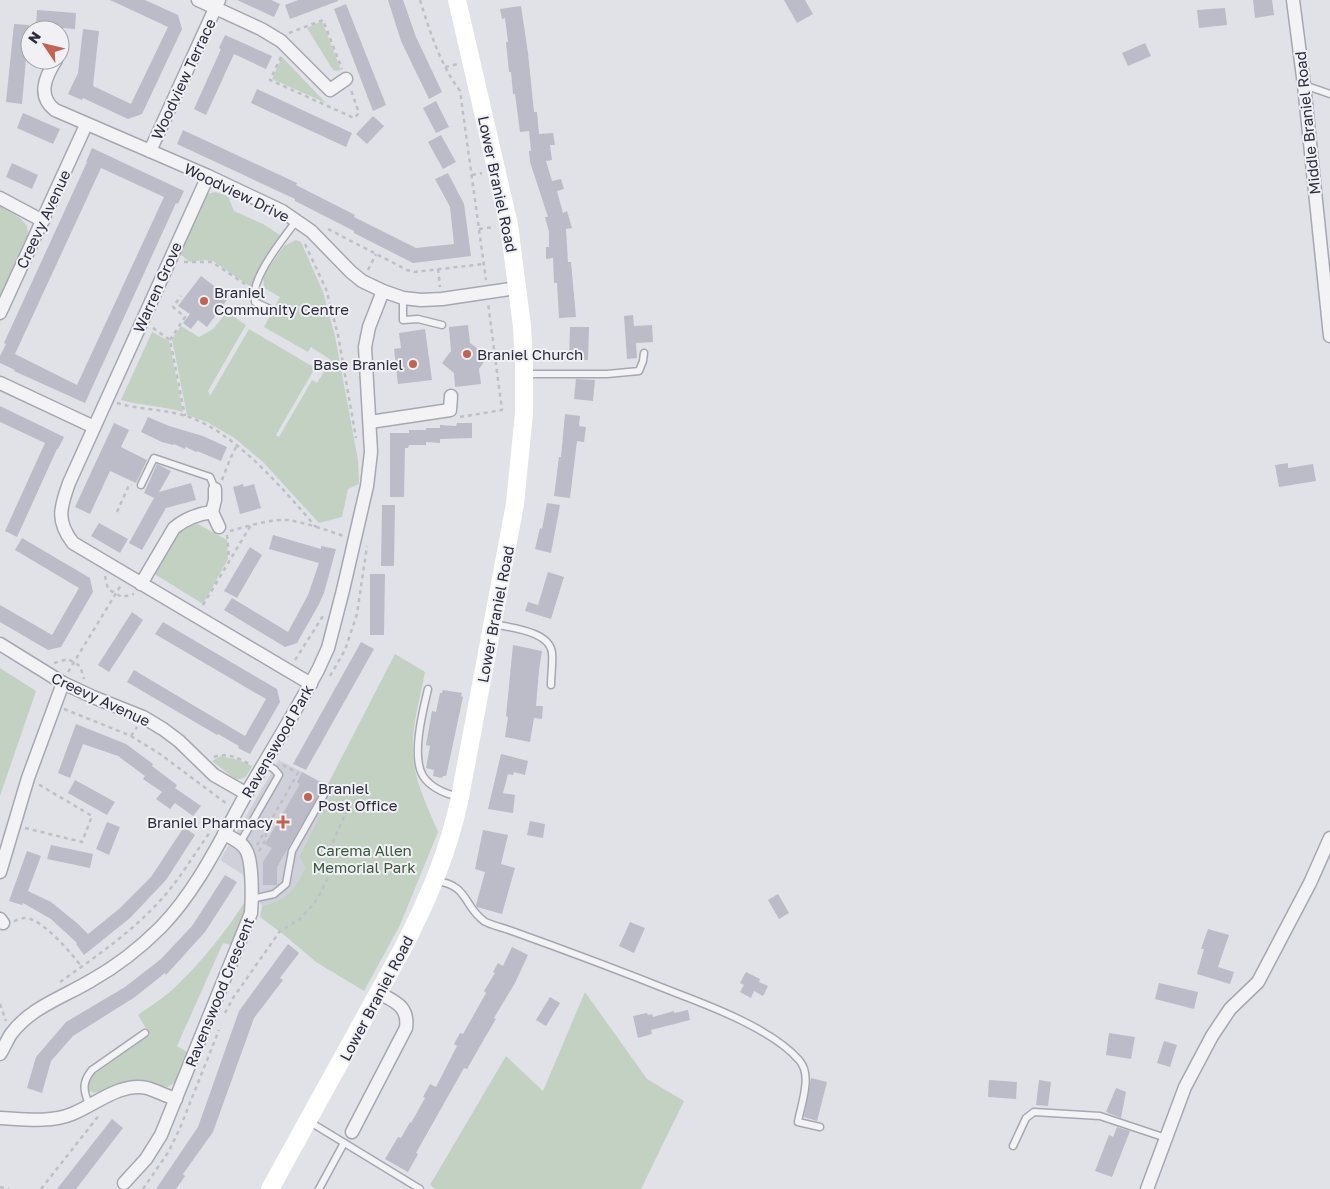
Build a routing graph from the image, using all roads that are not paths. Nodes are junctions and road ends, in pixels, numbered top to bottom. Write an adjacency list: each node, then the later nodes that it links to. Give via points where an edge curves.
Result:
1 (198, 0): 4 (street)
2 (457, 0): 15 (street, Lower Braniel Road, via 509,225)
3 (1293, 0): 7 (street, Middle Braniel Road)
4 (218, 4): 6 (street, via 281,41 330,90); 10 (street, Woodview Terrace)
5 (50, 70): 9 (street, Woodview Drive, via 45,80 44,97 48,105)
6 (346, 79)
7 (1304, 84): 8 (lane); 21 (street, Middle Braniel Road)
8 (1330, 94)
9 (86, 125): 10 (street, Woodview Drive); 14 (street, Creevy Avenue)
10 (150, 151): 11 (street, Woodview Drive)
11 (208, 176): 13 (street, Woodview Drive); 27 (street, Warren Grove)
12 (0, 198): 14 (street)
13 (297, 220): 16 (street, Woodview Drive, via 362,281); 18 (lane, via 262,271 255,290 255,302)
14 (43, 221): 19 (street, Creevy Avenue)
15 (517, 288): 17 (street, Woodview Drive, via 442,299); 23 (street, Lower Braniel Road)
16 (383, 291): 17 (street, Woodview Drive); 26 (street, Ravenswood Park, via 365,347)
17 (403, 298): 20 (lane, via 403,320 418,319)
18 (270, 310)
19 (0, 313)
20 (442, 325)
21 (1330, 336)
22 (644, 353): 23 (lane, via 639,371 635,372)
23 (524, 374): 33 (street, Lower Braniel Road, via 524,414 515,504)
24 (0, 383): 27 (street)
25 (451, 396): 26 (street, via 450,410)
26 (370, 422): 36 (street, Ravenswood Park, via 367,486 328,648)
27 (94, 427): 32 (street, Warren Grove, via 63,498 60,511 62,525 73,543)
28 (141, 485): 29 (lane, via 154,458 210,477)
29 (215, 489): 30 (street)
30 (212, 512): 31 (street); 32 (street, via 188,518 174,528)
31 (223, 530)
32 (141, 584): 36 (street, Warren Grove)
33 (493, 624): 37 (lane, via 537,634 548,642 552,651); 42 (street, Lower Braniel Road)
34 (0, 644): 35 (street, Creevy Avenue)
35 (63, 683): 40 (street, Creevy Avenue, via 143,717 174,737 214,775); 46 (street, via 28,778)
36 (311, 684): 39 (street, Ravenswood Park)
37 (551, 685)
38 (428, 689): 42 (lane, via 418,746 423,776 439,790)
39 (263, 766): 40 (street, Ravenswood Park); 45 (lane, via 274,769 279,775)
40 (243, 791): 43 (street, Ravenswood Park)
41 (326, 791): 48 (lane, via 292,851 286,884 274,894)
42 (460, 797): 47 (street, Lower Braniel Road, via 455,823)
43 (224, 834): 45 (street); 51 (street, Ravenswood Park, via 185,898 161,927 118,964 26,1018 11,1034)
44 (1330, 838): 58 (street, via 1258,982 1230,1009 1212,1036 1185,1087)
45 (240, 843): 48 (street, Ravenswood Crescent, via 248,857)
46 (0, 872)
47 (435, 881): 49 (street, Lower Braniel Road); 56 (lane, via 447,882 460,889 484,921 698,1001 766,1034 789,1050 805,1072 798,1122)
48 (252, 899): 52 (street, Ravenswood Crescent, via 247,926)
49 (379, 993): 55 (street, Lower Braniel Road); 57 (street, via 404,1009 406,1028)
50 (145, 1033): 53 (lane, via 87,1076 83,1092)
51 (0, 1054)
52 (176, 1099): 53 (street, via 146,1088 134,1088); 61 (street, Ravenswood Crescent, via 157,1144)
53 (89, 1104): 54 (street, via 55,1119)
54 (0, 1118)
55 (309, 1122): 59 (lane); 62 (street, Lower Braniel Road)
56 (820, 1127)
57 (352, 1132)
58 (1166, 1138): 60 (lane, via 1100,1116 1034,1112 1026,1118); 65 (street)
59 (344, 1143): 63 (lane); 64 (lane)
60 (1013, 1146)
61 (124, 1183)
62 (270, 1189)
63 (319, 1189)
64 (420, 1189)
65 (1147, 1189)

